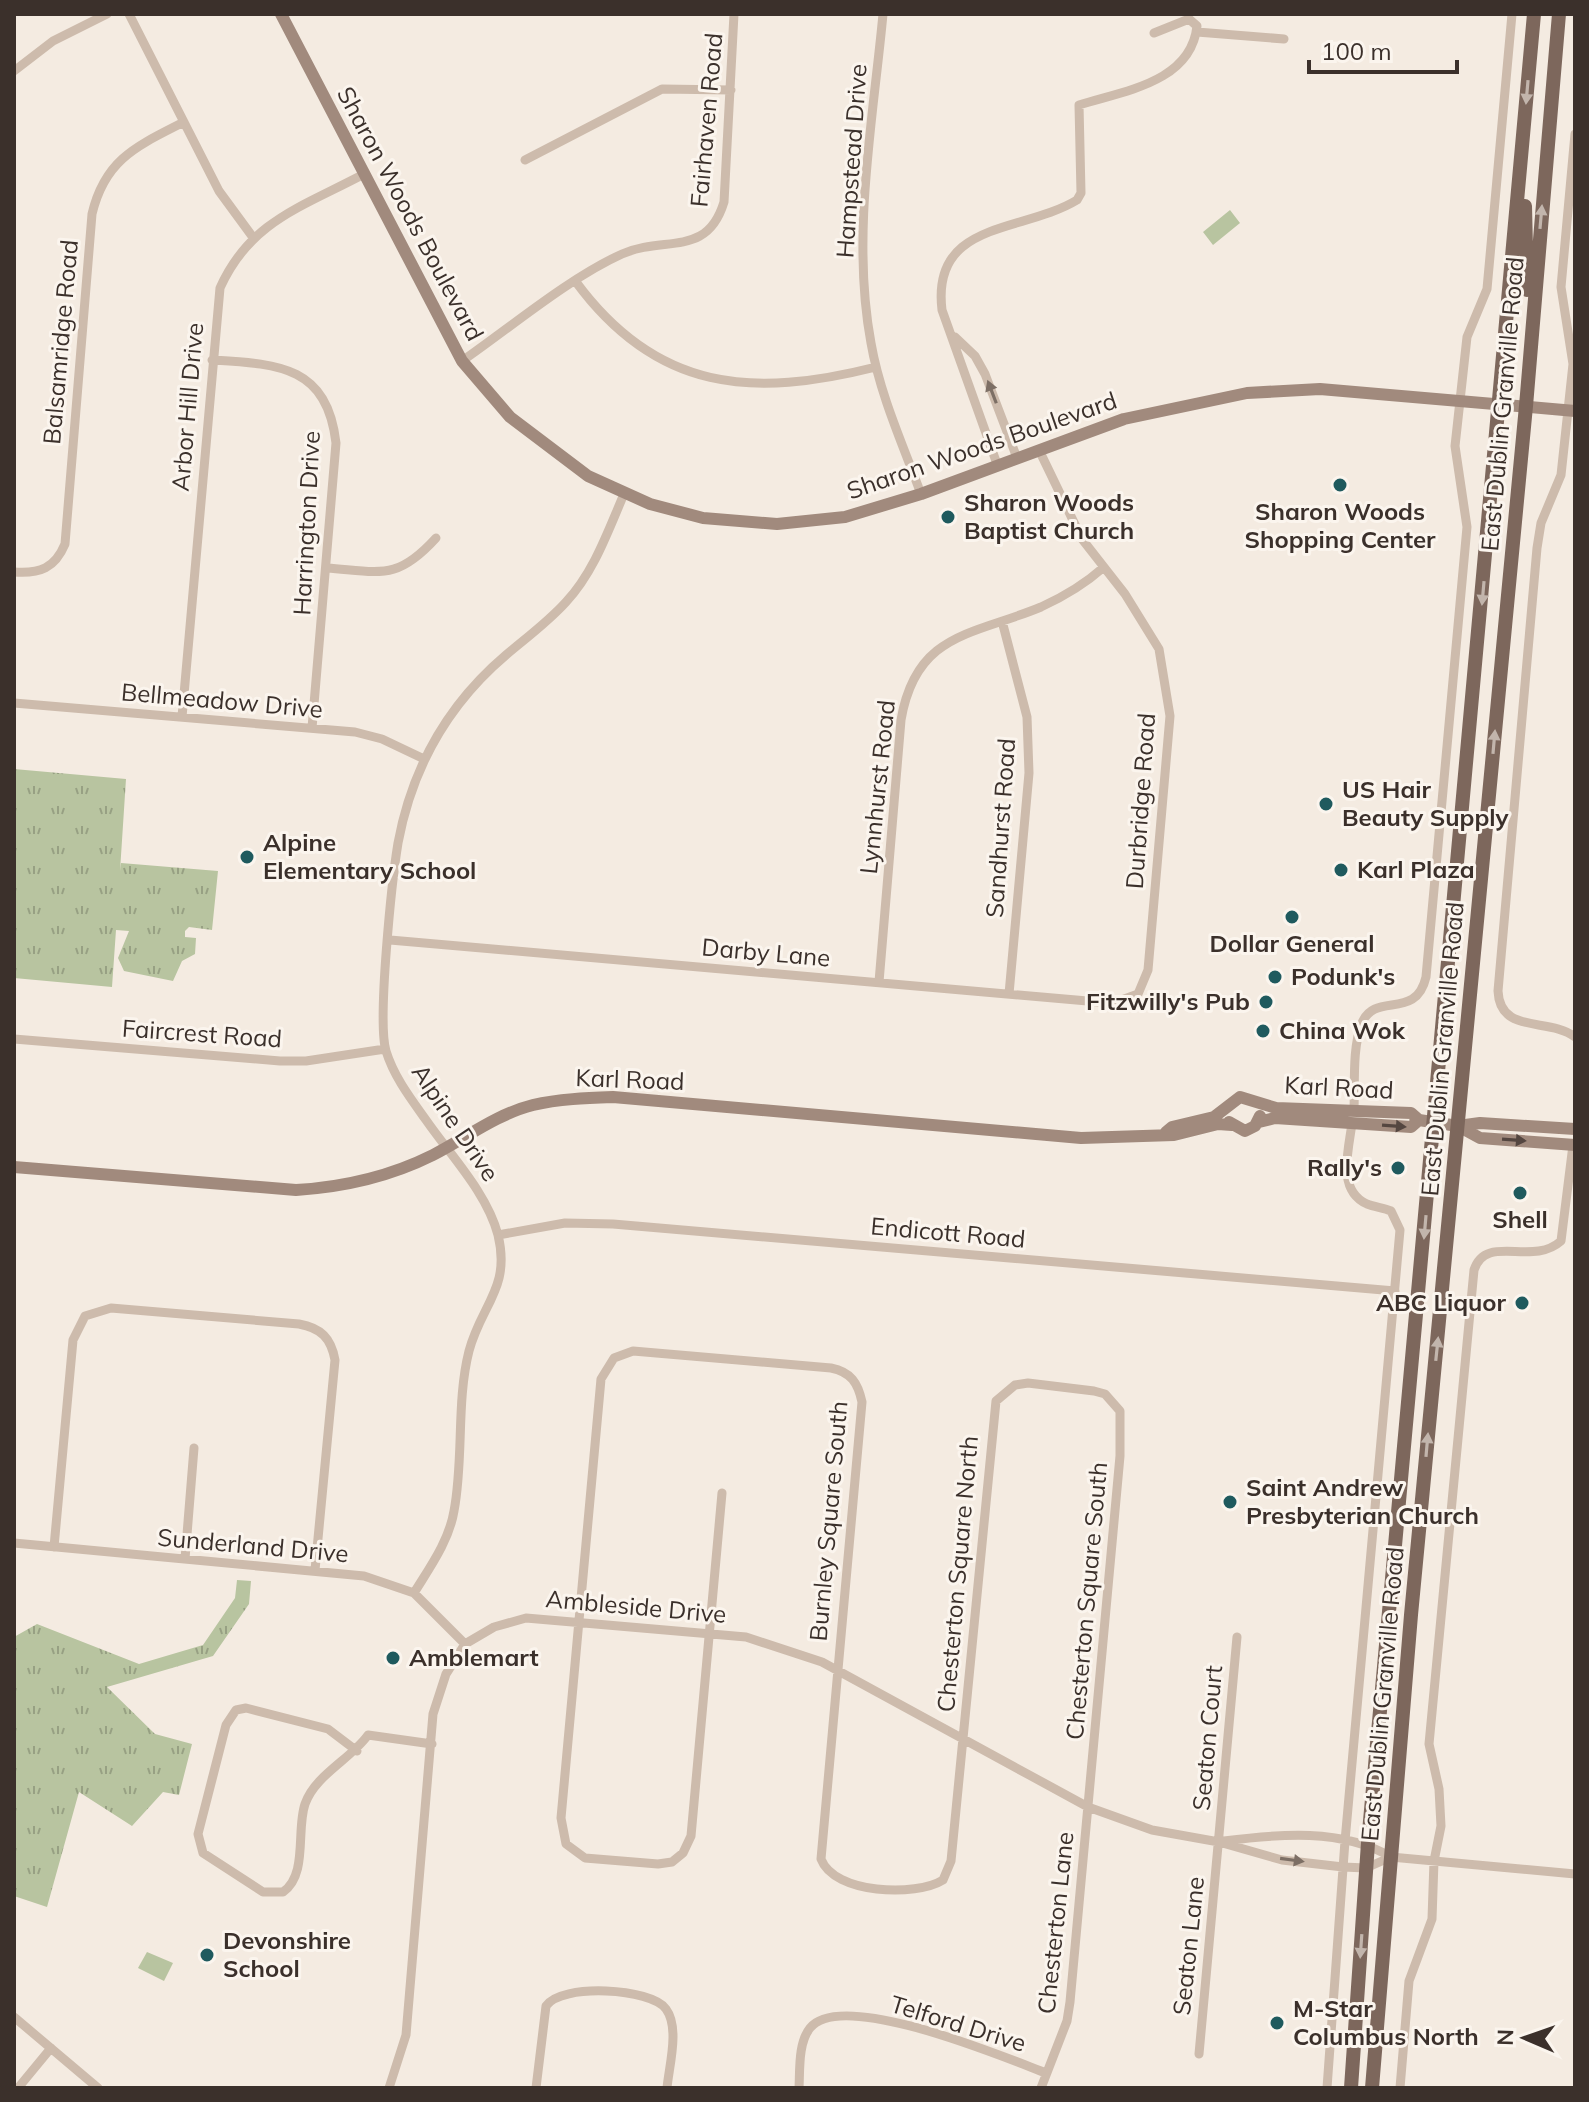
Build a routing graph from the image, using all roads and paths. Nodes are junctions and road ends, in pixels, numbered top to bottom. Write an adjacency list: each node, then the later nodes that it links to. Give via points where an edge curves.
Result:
1 (107, 14): 12 (street, via 53,41)
2 (129, 14): 14 (street)
3 (281, 14): 18 (street, Sharon Woods Boulevard)
4 (734, 14): 13 (street, Fairhaven Road)
5 (883, 14): 24 (street, Hampstead Drive, via 863,251)
6 (1512, 14): 25 (street, East Dublin Granville Road, via 1487,289 1467,337)
7 (1534, 14): 16 (main road, East Dublin Granville Road, one-way to 16)
8 (1559, 14): 27 (main road, East Dublin Granville Road, one-way to 8)
9 (1197, 32): 10 (street, via 1189,19); 11 (street); 21 (street, via 1186,56 1155,81 1079,105 1081,193 1070,204 969,241 945,264 939,287)
10 (1154, 33)
11 (1284, 39)
12 (14, 71)
13 (731, 90): 17 (street, via 662,89); 20 (street, Fairhaven Road, via 719,220 694,240 624,253)
14 (184, 122): 19 (street, via 230,209); 37 (street, Balsamridge Road, via 123,156 97,191 65,544 45,570)
15 (1575, 134): 28 (street, East Dublin Granville Road, via 1561,287 1572,352)
16 (1522, 150): 26 (main road, East Dublin Granville Road); 27 (main road, via 1527,295 1519,376)
17 (525, 160)
18 (364, 174): 19 (street, Arbor Hill Drive); 23 (street, Sharon Woods Boulevard)
19 (252, 236): 22 (street, Arbor Hill Drive, via 220,288)
20 (576, 282): 23 (street, Fairhaven Road); 24 (street, via 620,331 687,371 731,382 782,386)
21 (952, 335): 30 (street, one-way to 21, via 985,374); 31 (street)
22 (212, 360): 36 (street, Harrington Drive, via 281,366 304,378 325,403 336,443); 40 (street, Arbor Hill Drive)
23 (462, 361): 32 (street, Sharon Woods Boulevard, via 510,417 588,476)
24 (876, 367): 33 (street, Hampstead Drive)
25 (1460, 401): 26 (street, Sharon Woods Boulevard); 29 (street, Sharon Woods Boulevard, via 1320,389 1247,393 1124,419); 52 (street, East Dublin Granville Road, via 1455,465 1467,527 1426,977 1413,1001 1375,1010 1361,1023)
26 (1501, 404): 27 (street, Sharon Woods Boulevard); 54 (main road, East Dublin Granville Road, one-way to 54)
27 (1526, 406): 28 (street, Sharon Woods Boulevard); 57 (main road, East Dublin Granville Road, one-way to 27)
28 (1571, 410): 47 (street, East Dublin Granville Road, via 1561,475 1541,523 1537,548 1498,991 1501,1008 1511,1019 1552,1026)
29 (1040, 452): 30 (street, Sharon Woods Boulevard); 35 (street, Durbridge Road, via 1082,539)
30 (1017, 458): 31 (street, Sharon Woods Boulevard)
31 (997, 464): 33 (street, Sharon Woods Boulevard)
32 (624, 494): 33 (street, Sharon Woods Boulevard, via 703,518 777,524 845,517); 42 (street, Alpine Drive, via 593,563 567,602 458,703)
33 (921, 494)
34 (436, 538): 36 (street, via 414,562 394,570)
35 (1104, 567): 38 (street, Lynnhurst Road, via 1043,606); 46 (street, Durbridge Road, via 1159,649 1170,716 1148,970)
36 (327, 568): 41 (street, Harrington Drive)
37 (14, 572)
38 (1002, 621): 44 (street, Lynnhurst Road, via 970,630 936,651 921,666 905,700); 45 (street, Sandhurst Road, via 1027,717 1029,773)
39 (14, 703): 40 (street, Bellmeadow Drive)
40 (182, 717): 41 (street, Bellmeadow Drive)
41 (312, 728): 42 (street, Bellmeadow Drive, via 382,739)
42 (422, 758): 43 (street, Alpine Drive, via 397,847)
43 (390, 940): 44 (street, Darby Lane); 49 (street, Alpine Drive)
44 (879, 982): 45 (street, Darby Lane)
45 (1009, 994): 46 (street, Darby Lane, via 1116,1002)
46 (1138, 994)
47 (1575, 1037)
48 (14, 1039): 49 (street, Faircrest Road, via 280,1061)
49 (385, 1049): 61 (street, Alpine Drive)
50 (1255, 1101): 51 (street, via 1240,1097); 52 (street, Karl Road); 53 (street, via 1261,1111)
51 (1228, 1107): 56 (street); 59 (street, Karl Road, via 1214,1117)
52 (1353, 1116): 53 (street, Karl Road); 54 (street, Karl Road, via 1411,1127 1419,1120); 64 (street, East Dublin Granville Road, via 1350,1187 1357,1197 1391,1211 1399,1222)
53 (1259, 1122): 56 (street, via 1245,1131)
54 (1435, 1122): 57 (street, Karl Road); 84 (main road, East Dublin Granville Road, one-way to 84)
55 (1575, 1123): 58 (street)
56 (1232, 1125): 59 (street, Karl Road)
57 (1458, 1126): 58 (street, Karl Road); 60 (street, Karl Road, one-way to 60, via 1480,1138); 85 (main road, East Dublin Granville Road, one-way to 57)
58 (1575, 1129)
59 (1166, 1132): 61 (street, Karl Road, via 1081,1138 613,1097 530,1106)
60 (1574, 1145): 86 (street, East Dublin Granville Road, via 1561,1241 1542,1253 1487,1253 1474,1270 1430,1731 1441,1807)
61 (446, 1148): 62 (street, Karl Road, via 371,1180 296,1190); 63 (street, Alpine Drive, via 484,1200)
62 (14, 1167)
63 (498, 1235): 64 (street, Endicott Road, via 565,1223 613,1224); 72 (street, Alpine Drive, via 498,1289 468,1353 454,1512 444,1544)
64 (1395, 1291): 82 (street, East Dublin Granville Road)
65 (992, 1412): 78 (street, Chesterton Square North); 81 (street, Chesterton Square South, via 996,1401 1015,1385 1094,1391 1114,1401 1122,1422)
66 (194, 1448): 70 (street)
67 (722, 1493): 74 (street)
68 (14, 1543): 69 (street, Sunderland Drive)
69 (54, 1547): 70 (street, Sunderland Drive); 71 (street, via 73,1340 85,1316 111,1308 299,1324 324,1334 335,1360)
70 (185, 1559): 71 (street, Sunderland Drive)
71 (315, 1570): 72 (street, Sunderland Drive, via 364,1576)
72 (414, 1593): 76 (street, Sunderland Drive)
73 (578, 1621): 74 (street, Ambleside Drive); 74 (street, via 561,1818 566,1844 585,1858 658,1864 683,1853 691,1836); 76 (street, Ambleside Drive, via 526,1618 494,1627); 77 (street, Burnley Square South, via 601,1379 614,1358 633,1351 831,1368 851,1376 862,1402)
74 (710, 1633): 77 (street, Ambleside Drive, via 776,1644)
75 (1237, 1637): 83 (street, Seaton Court)
76 (465, 1644): 79 (street, via 437,1696)
77 (837, 1672): 78 (street, Ambleside Drive); 90 (street, Burnley Square South, via 821,1847 828,1871 847,1884 917,1891)
78 (963, 1740): 81 (street, Ambleside Drive); 90 (street, Chesterton Square North, via 951,1861)
79 (432, 1744): 80 (street, via 368,1735); 97 (street, via 406,2035)
80 (357, 1751): 80 (street, via 306,1799 293,1883 277,1894 263,1892 203,1853 198,1834 232,1713 246,1708 328,1729)
81 (1088, 1807): 83 (street, Ambleside Drive, via 1152,1830); 94 (street, Chesterton Lane, via 1067,2021)
82 (1345, 1841): 83 (street, Ambleside Drive, via 1285,1834); 84 (street, Ambleside Drive); 87 (street, East Dublin Granville Road)
83 (1219, 1842): 87 (street, Ambleside Drive, one-way to 87, via 1282,1860); 93 (street, Seaton Lane)
84 (1368, 1843): 85 (street, Ambleside Drive); 88 (main road, East Dublin Granville Road)
85 (1391, 1857): 86 (street); 88 (street, Ambleside Drive); 104 (main road, East Dublin Granville Road)
86 (1434, 1861): 89 (street); 105 (street, East Dublin Granville Road, via 1432,1919 1409,1981)
87 (1343, 1867): 88 (street, Ambleside Drive); 102 (street, East Dublin Granville Road)
88 (1366, 1868): 103 (main road, East Dublin Granville Road, one-way to 103)
89 (1575, 1874)
90 (943, 1880)
91 (14, 2017): 92 (street)
92 (51, 2048): 95 (street); 96 (street)
93 (1199, 2054)
94 (1046, 2073): 100 (street, Telford Drive, via 923,2030 842,2016 812,2025 802,2045); 101 (street, Chesterton Lane)
95 (18, 2088)
96 (98, 2088)
97 (389, 2088)
98 (536, 2088): 99 (street, via 542,2019 550,2000 572,1991 657,2001 669,2014 672,2030)
99 (667, 2088)
100 (799, 2088)
101 (1041, 2088)
102 (1327, 2088)
103 (1351, 2088)
104 (1372, 2088)
105 (1400, 2088)

